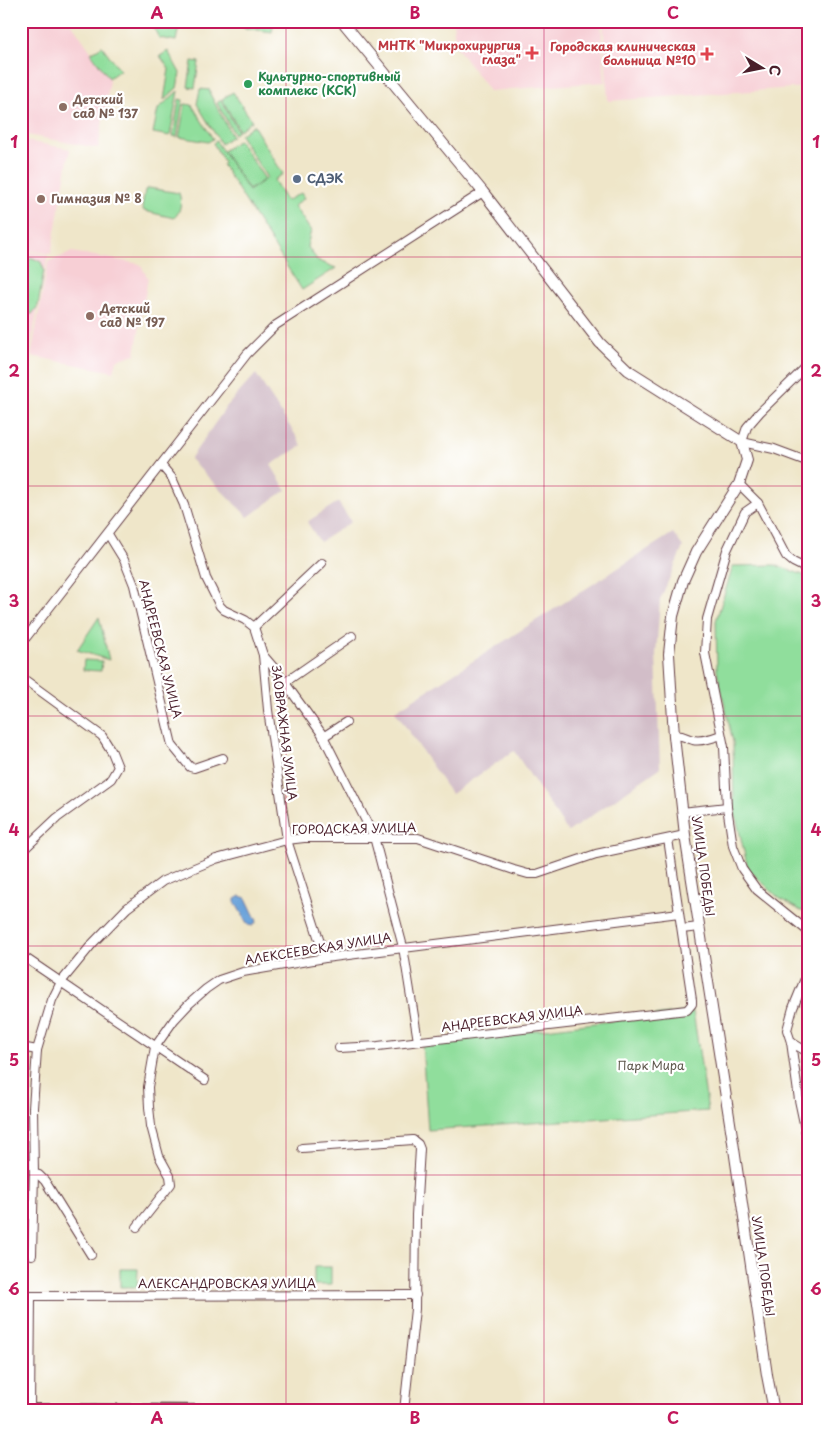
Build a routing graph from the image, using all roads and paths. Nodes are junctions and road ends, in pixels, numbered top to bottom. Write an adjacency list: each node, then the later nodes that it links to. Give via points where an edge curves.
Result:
1 (342, 21): 2 (street)
2 (482, 192): 4 (street, via 600,343 628,370); 6 (street, via 276,325 235,367)
3 (809, 364): 4 (street, via 747,427)
4 (742, 442): 5 (street); 7 (street, УЛИЦА ПОБЕДЫ, via 747,460)
5 (809, 462)
6 (161, 465): 9 (street); 12 (street, via 172,478 184,505 206,578 220,606)
7 (739, 484): 8 (street); 20 (street, УЛИЦА ПОБЕДЫ, via 696,552 673,616 669,654)
8 (758, 503): 11 (street, via 786,556); 19 (street, via 745,512 727,550 707,619 705,652)
9 (108, 534): 14 (street); 22 (street, АНДРЕЕВСКАЯ УЛИЦА, via 134,584 172,745 190,767)
10 (322, 563): 12 (street)
11 (809, 570)
12 (254, 626): 15 (street)
13 (352, 636): 17 (street)
14 (21, 644)
15 (263, 655): 17 (street); 28 (street, ЗАОВРАЖНАЯ УЛИЦА)
16 (21, 677): 29 (street, via 102,736 118,767 105,784 57,818)
17 (284, 683): 21 (street)
18 (346, 722): 21 (street)
19 (721, 735): 20 (street, via 708,740); 23 (street)
20 (674, 736): 24 (street, УЛИЦА ПОБЕДЫ)
21 (324, 740): 26 (street)
22 (224, 758)
23 (727, 808): 24 (street); 33 (street, via 733,846 742,869 757,890)
24 (682, 812): 25 (street, УЛИЦА ПОБЕДЫ)
25 (685, 835): 27 (street, ГОРОДСКАЯ УЛИЦА); 31 (street, УЛИЦА ПОБЕДЫ)
26 (374, 837): 27 (street, ГОРОДСКАЯ УЛИЦА, via 418,838 528,874 537,874 596,854); 28 (street, ГОРОДСКАЯ УЛИЦА); 34 (street)
27 (668, 839): 30 (street)
28 (287, 840): 36 (street, ЗАОВРАЖНАЯ УЛИЦА); 38 (street, ГОРОДСКАЯ УЛИЦА, via 216,859 163,881 127,908)
29 (21, 852)
30 (679, 913): 32 (street); 34 (street, АЛЕКСЕЕВСКАЯ УЛИЦА)
31 (699, 927): 32 (street); 57 (street, УЛИЦА ПОБЕДЫ)
32 (682, 930): 39 (street, АНДРЕЕВСКАЯ УЛИЦА, via 692,1000 687,1010)
33 (809, 932)
34 (403, 948): 36 (street, АЛЕКСЕЕВСКАЯ УЛИЦА); 39 (street)
35 (21, 955): 38 (street)
36 (325, 958): 42 (street, АЛЕКСЕЕВСКАЯ УЛИЦА, via 243,972 219,980 189,1004)
37 (809, 969): 40 (street, via 788,1025)
38 (61, 982): 42 (street); 44 (street, ГОРОДСКАЯ УЛИЦА)
39 (418, 1041): 43 (street, АНДРЕЕВСКАЯ УЛИЦА)
40 (791, 1042): 45 (street); 47 (street)
41 (21, 1047): 44 (street)
42 (155, 1047): 46 (street); 50 (street, АЛЕКСЕЕВСКАЯ УЛИЦА, via 148,1087 151,1126 171,1184)
43 (339, 1048)
44 (37, 1050): 49 (street, ГОРОДСКАЯ УЛИЦА, via 33,1108)
45 (809, 1053)
46 (205, 1080)
47 (809, 1147)
48 (302, 1148): 53 (street, via 413,1140 418,1144)
49 (34, 1174): 51 (street, ГОРОДСКАЯ УЛИЦА); 52 (street, via 45,1181)
50 (137, 1227)
51 (32, 1255)
52 (92, 1255)
53 (416, 1295): 54 (street, АЛЕКСАНДРОВСКАЯ УЛИЦА, via 33,1294); 56 (street)
54 (26, 1410): 55 (main road)
55 (225, 1411)
56 (404, 1411)
57 (774, 1411)

